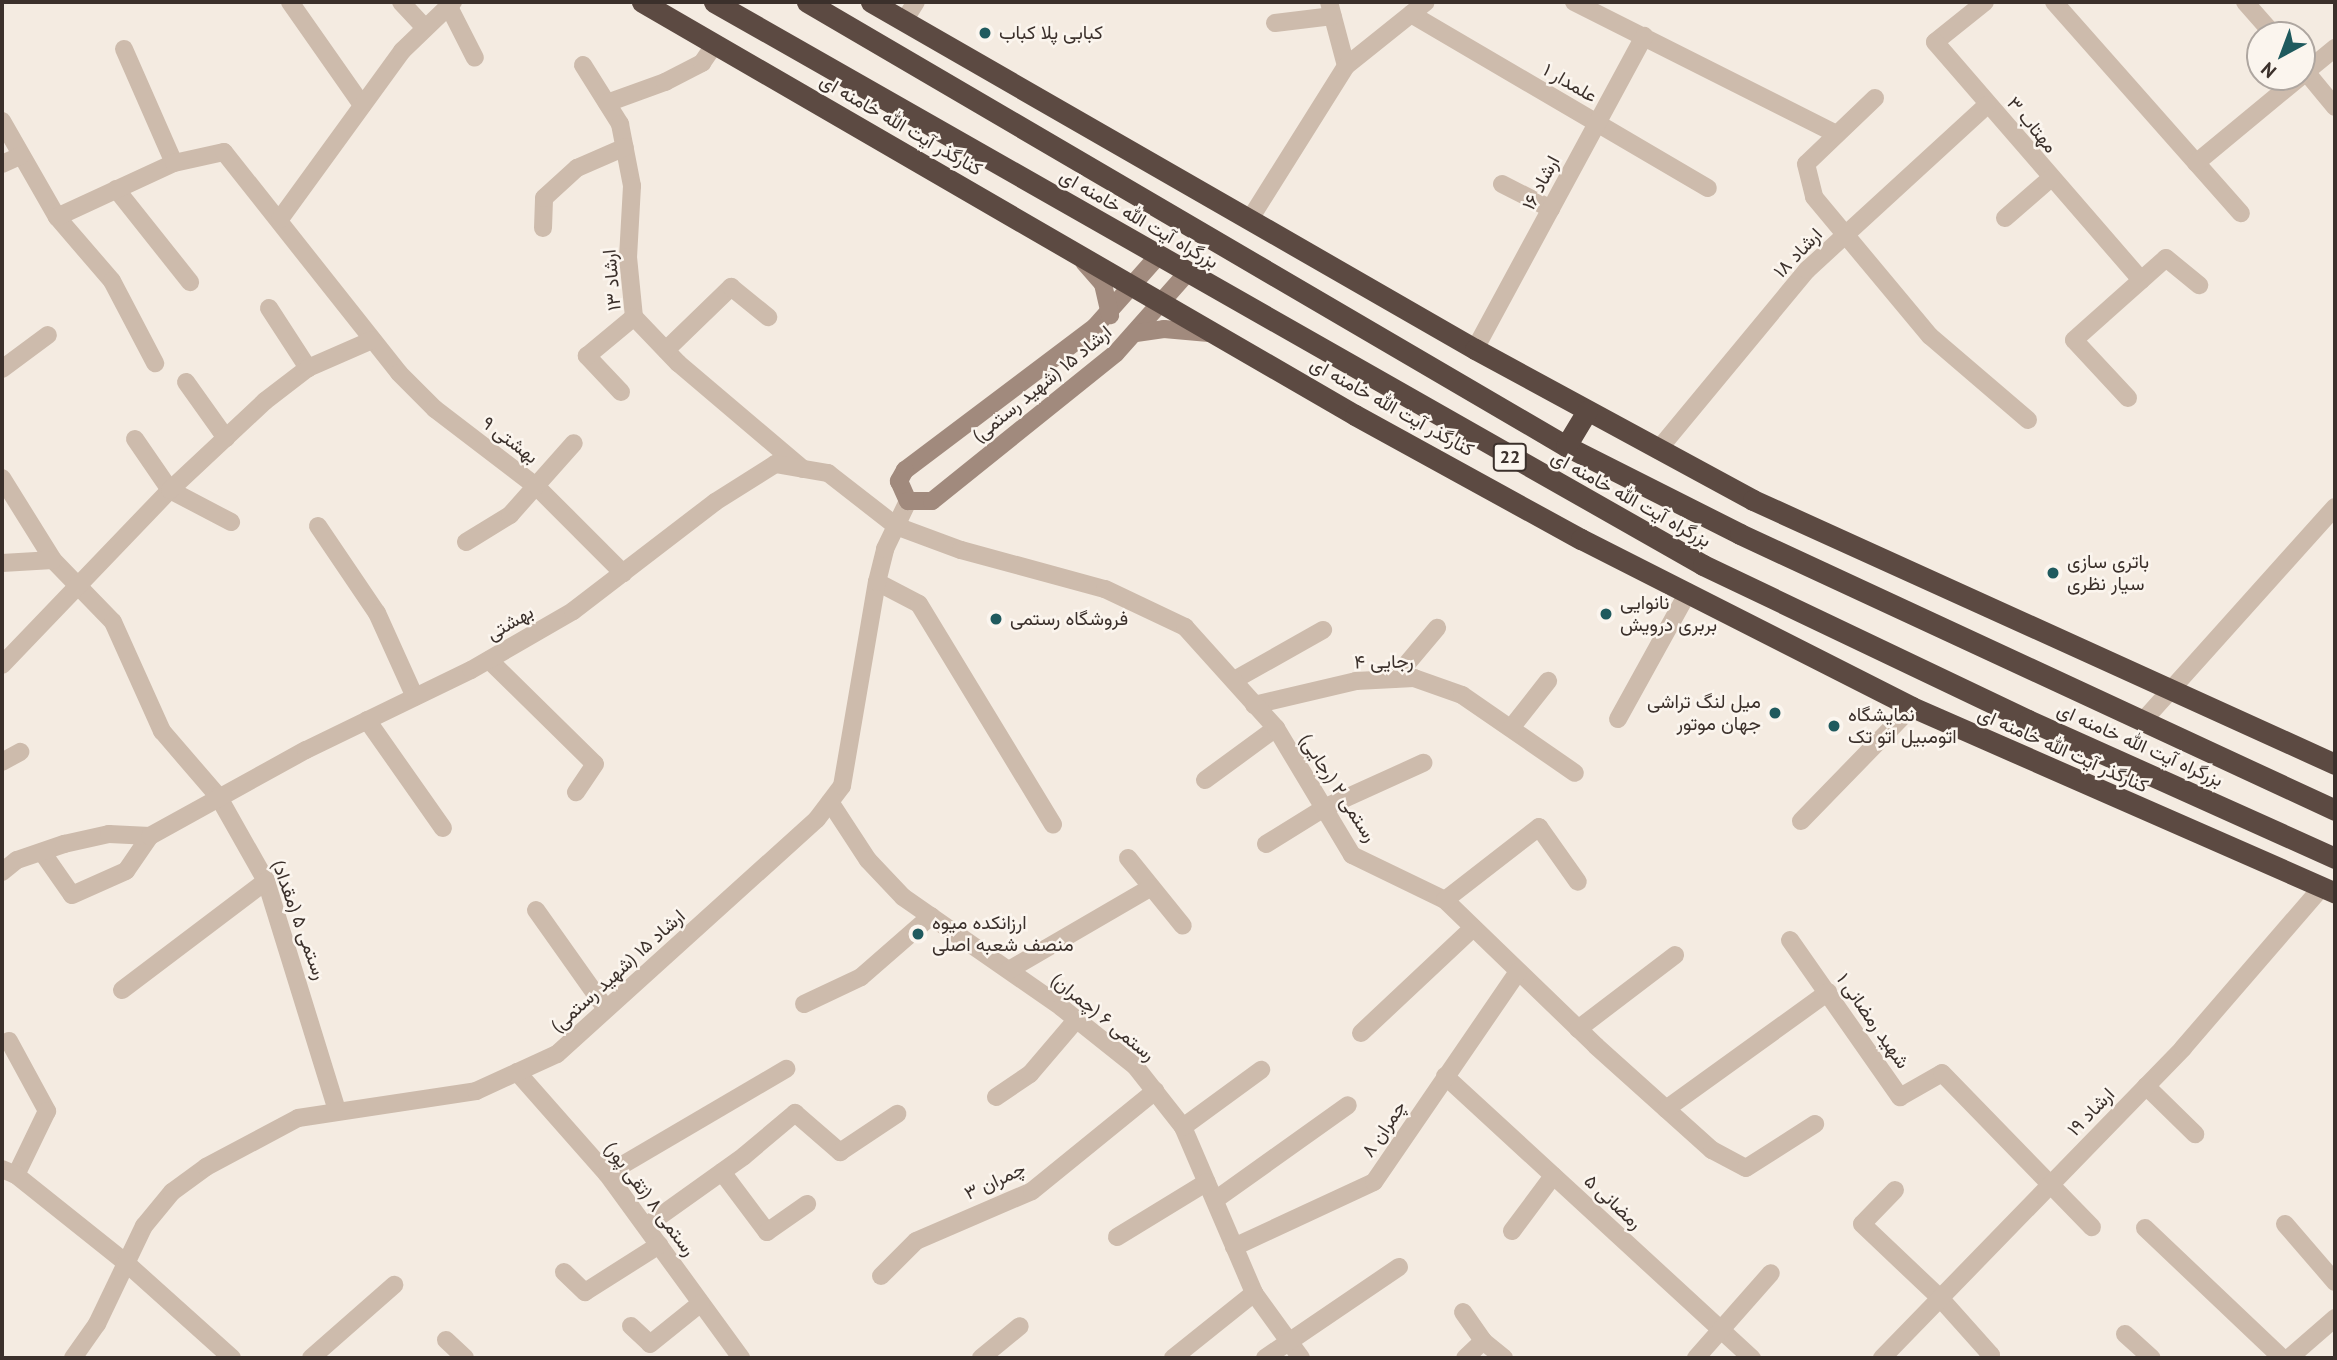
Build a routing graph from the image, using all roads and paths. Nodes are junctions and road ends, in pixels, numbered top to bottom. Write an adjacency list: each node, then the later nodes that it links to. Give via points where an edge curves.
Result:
1 (290, 2): 35 (street)
2 (401, 2): 19 (street)
3 (642, 2): 21 (highway, کنارگذر آیت الله خامنه ای)
4 (714, 2): 30 (highway, بزرگراه آیت الله خامنه ای / 22)
5 (807, 2): 31 (highway, بزرگراه آیت الله خامنه ای / 22)
6 (871, 2): 16 (highway)
7 (916, 2): 16 (street)
8 (1426, 2): 15 (street)
9 (1574, 2): 20 (street)
10 (1985, 2): 36 (street, مهتاب ۳, via 1935,42)
11 (2054, 2): 45 (street)
12 (2245, 2): 17 (street)
13 (451, 4): 19 (street); 24 (street)
14 (1331, 9): 18 (street); 28 (street)
15 (1411, 14): 28 (street); 40 (street, علمدار ۱)
16 (904, 21): 25 (highway)
17 (2262, 21)
18 (1275, 23)
19 (425, 28): 35 (street)
20 (1644, 36): 40 (street, ارشاد ۱۶); 41 (street)
21 (715, 44): 34 (street, via 702,63); 38 (highway, کنارگذر آیت الله خامنه ای)
22 (2335, 48): 26 (street)
23 (124, 49): 44 (street)
24 (475, 58)
25 (969, 58): 31 (highway); 56 (highway)
26 (2316, 63)
27 (583, 65): 34 (street, ارشاد ۱۳)
28 (1346, 66): 56 (street)
29 (2316, 87): 37 (street)
30 (863, 88): 38 (highway); 60 (highway, بزرگراه آیت الله خامنه ای / 22)
31 (954, 90): 87 (highway, بزرگراه آیت الله خامنه ای / 22)
32 (2282, 91): 45 (street)
33 (1875, 98): 41 (street)
34 (607, 103): 42 (street, ارشاد ۱۳, via 620,124)
35 (362, 105): 55 (street)
36 (1987, 105): 47 (street, مهتاب ۳); 58 (street, ارشاد ۱۸)
37 (2335, 107)
38 (846, 120): 59 (highway, کنارگذر آیت الله خامنه ای)
39 (2, 121): 43 (street)
40 (1597, 123): 49 (street, علمدار ۱); 51 (street, ارشاد ۱۶)
41 (1835, 133): 58 (street, via 1807,164 1814,197)
42 (625, 147): 57 (street, via 577,168 544,198); 69 (street, ارشاد ۱۳, via 632,186 628,257)
43 (20, 156): 46 (street); 53 (street)
44 (174, 163): 50 (street); 55 (street, بهشتی ۹, via 224,152)
45 (2196, 163): 52 (street)
46 (2, 164)
47 (2051, 178): 54 (street); 62 (street, مهتاب ۳)
48 (1502, 184): 51 (street)
49 (1709, 188)
50 (116, 189): 53 (street); 63 (street)
51 (1551, 209): 76 (street, ارشاد ۱۶)
52 (2241, 213)
53 (57, 218): 79 (street, via 112,281)
54 (2005, 218)
55 (280, 219): 75 (street, بهشتی ۹)
56 (1250, 219): 76 (highway)
57 (543, 228)
58 (1844, 237): 88 (street, via 1930,336); 93 (street, ارشاد ۱۸, via 1807,270)
59 (1074, 252): 64 (highway, کنارگذر آیت الله خامنه ای); 68 (main road, via 1103,284)
60 (1158, 256): 61 (highway, بزرگراه آیت الله خامنه ای / 22); 64 (main road, ارشاد ۱۵ (شهید رستمی))
61 (1187, 273): 66 (main road, ارشاد ۱۵ (شهید رستمی)); 100 (highway, بزرگراه آیت الله خامنه ای / 22)
62 (2141, 280): 65 (street, via 2166,258); 85 (street, via 2074,340)
63 (190, 282)
64 (1134, 285): 66 (highway, کنارگذر آیت الله خامنه ای); 68 (main road, ارشاد ۱۵ (شهید رستمی))
65 (2199, 285)
66 (1163, 301): 72 (main road, ارشاد ۱۵ (شهید رستمی)); 74 (highway, کنارگذر آیت الله خامنه ای)
67 (269, 308): 80 (street)
68 (1110, 315): 71 (main road, ارشاد ۱۵ (شهید رستمی))
69 (634, 317): 77 (street, ارشاد ۱۳); 84 (street, via 587,356)
70 (768, 317): 77 (street, via 731,287)
71 (1095, 327): 78 (main road, via 1111,328 1117,334); 99 (main road, ارشاد ۱۵ (شهید رستمی), via 905,470 899,481)
72 (1136, 333): 74 (main road, via 1164,329); 78 (main road, ارشاد ۱۵ (شهید رستمی))
73 (48, 335): 81 (street)
74 (1224, 337): 106 (highway, کنارگذر آیت الله خامنه ای, via 1355,415)
75 (372, 340): 80 (street); 96 (street, بهشتی ۹, via 435,409)
76 (1475, 349): 82 (highway)
77 (666, 350): 94 (street, ارشاد ۱۳)
78 (1116, 353): 99 (main road, ارشاد ۱۵ (شهید رستمی), via 932,501)
79 (155, 363)
80 (308, 368): 89 (street)
81 (2, 369)
82 (1533, 381): 86 (highway); 87 (highway)
83 (186, 382): 89 (street)
84 (621, 392)
85 (2127, 398)
86 (1587, 411): 92 (highway); 93 (highway)
87 (1516, 415): 92 (highway, بزرگراه آیت الله خامنه ای / 22)
88 (2028, 419)
89 (226, 438): 97 (street)
90 (135, 439): 97 (street)
91 (575, 443): 96 (street)
92 (1566, 446): 105 (highway, بزرگراه آیت الله خامنه ای / 22)
93 (1658, 450): 98 (highway)
94 (803, 469): 104 (street, رستمی ۲ (رجایی), via 828,472); 110 (street, بهشتی, via 775,464 715,502)
95 (2, 478): 108 (street, رستمی ۵ (مقداد))
96 (537, 487): 107 (street, via 510,515); 110 (street, بهشتی ۹)
97 (170, 490): 102 (street); 112 (street)
98 (1753, 500): 105 (highway); 123 (highway, via 1976,605)
99 (908, 501): 104 (street, ارشاد ۱۵ (شهید رستمی))
100 (1596, 507): 106 (highway); 114 (highway, بزرگراه آیت الله خامنه ای / 22)
101 (2335, 507): 123 (street)
102 (231, 522)
103 (318, 526): 124 (street, via 377,613)
104 (896, 526): 111 (street, ارشاد ۱۵ (شهید رستمی)); 120 (street, رستمی ۲ (رجایی), via 961,550 1105,589 1185,627)
105 (1740, 534): 130 (highway, بزرگراه آیت الله خامنه ای / 22)
106 (1581, 538): 113 (highway, کنارگذر آیت الله خامنه ای)
107 (466, 542)
108 (53, 560): 109 (street); 112 (street, رستمی ۵ (مقداد))
109 (2, 563)
110 (623, 573): 118 (street, بهشتی, via 573,611)
111 (877, 582): 142 (street, ارشاد ۱۵ (شهید رستمی), via 853,737 842,786); 147 (street, via 919,604)
112 (79, 583): 119 (street); 141 (street, رستمی ۵ (مقداد), via 113,622 162,732)
113 (1688, 592): 117 (highway, کنارگذر آیت الله خامنه ای); 127 (street)
114 (1807, 615): 117 (highway); 129 (highway, بزرگراه آیت الله خامنه ای / 22)
115 (1437, 628): 121 (street)
116 (1323, 630): 120 (street)
117 (1794, 649): 126 (highway, کنارگذر آیت الله خامنه ای)
118 (489, 660): 124 (street, بهشتی); 140 (street, via 595,764)
119 (2, 665)
120 (1236, 679): 125 (street, رستمی ۲ (رجایی))
121 (1394, 679): 125 (street, رجایی ۴, via 1356,681); 131 (street, رجایی ۴, via 1414,678 1462,695)
122 (1548, 681): 131 (street)
123 (2173, 688): 130 (street); 137 (highway)
124 (415, 697): 128 (street, بهشتی)
125 (1254, 705): 132 (street, رستمی ۲ (رجایی))
126 (1912, 707): 134 (highway, کنارگذر آیت الله خامنه ای); 146 (street)
127 (1618, 719)
128 (367, 720): 141 (street, بهشتی); 148 (street)
129 (2028, 720): 134 (highway); 143 (highway, بزرگراه آیت الله خامنه ای / 22)
130 (2142, 722): 145 (highway, بزرگراه آیت الله خامنه ای / 22)
131 (1511, 728): 138 (street, رجایی ۴)
132 (1276, 729): 139 (street); 144 (street, رستمی ۲ (رجایی))
133 (20, 752): 135 (street)
134 (2017, 754): 149 (highway, کنارگذر آیت الله خامنه ای)
135 (2, 762)
136 (1423, 763): 144 (street)
137 (2335, 764)
138 (1575, 773)
139 (1205, 780)
140 (576, 792)
141 (218, 796): 150 (street, بهشتی); 156 (street, رستمی ۵ (مقداد))
142 (830, 802): 162 (street, رستمی ۶ (چمران), via 868,860 903,897); 172 (street, ارشاد ۱۵ (شهید رستمی), via 817,819)
143 (2214, 802): 149 (highway); 154 (highway, بزرگراه آیت الله خامنه ای / 22)
144 (1326, 807): 151 (street); 160 (street, رستمی ۲ (رجایی), via 1352,855)
145 (2335, 810)
146 (1801, 821)
147 (1053, 824)
148 (443, 828)
149 (2193, 834): 159 (highway, کنارگذر آیت الله خامنه ای)
150 (150, 836): 152 (street, via 109,834); 152 (street, via 126,871 72,895)
151 (1266, 844)
152 (42, 852): 155 (street, via 17,859)
153 (1128, 858): 158 (street)
154 (2335, 858)
155 (2, 872)
156 (266, 881): 169 (street); 186 (street, رستمی ۵ (مقداد))
157 (1578, 881): 160 (street, via 1539,827)
158 (1150, 888): 163 (street); 167 (street)
159 (2328, 890): 181 (street, ارشاد ۱۹)
160 (1445, 900): 164 (street, رستمی ۲ (رجایی))
161 (536, 909): 172 (street)
162 (931, 916): 167 (street, رستمی ۶ (چمران)); 171 (street, via 861,977)
163 (1182, 926)
164 (1473, 928): 168 (street, رستمی ۲ (رجایی)); 175 (street)
165 (1790, 940): 170 (street, شهید رمضانی ۱)
166 (1675, 955): 174 (street)
167 (1009, 970): 173 (street, رستمی ۶ (چمران))
168 (1518, 972): 174 (street, رستمی ۲ (رجایی)); 180 (street, چمران ۸)
169 (122, 990)
170 (1828, 992): 185 (street); 196 (street, شهید رمضانی ۱, via 1900,1097 1942,1073)
171 (804, 1004)
172 (606, 1009): 179 (street, ارشاد ۱۵ (شهید رستمی), via 557,1054)
173 (1077, 1020): 182 (street, رستمی ۶ (چمران), via 1135,1066); 183 (street, via 1030,1074)
174 (1578, 1029): 185 (street, رستمی ۲ (رجایی))
175 (1361, 1033)
176 (9, 1041): 191 (street, via 47,1111)
177 (786, 1069): 193 (street)
178 (1261, 1070): 189 (street)
179 (517, 1072): 186 (street, ارشاد ۱۵ (شهید رستمی), via 476,1091); 193 (street, رستمی ۸ (تقی پور))
180 (1445, 1076): 194 (street, رمضانی ۵); 207 (street, چمران ۸, via 1374,1182)
181 (2146, 1086): 190 (street); 196 (street, ارشاد ۱۹)
182 (1155, 1091): 189 (street, رستمی ۶ (چمران)); 212 (street, چمران ۳, via 1032,1191 916,1241)
183 (996, 1097)
184 (1348, 1105): 198 (street)
185 (1666, 1109): 188 (street, رستمی ۲ (رجایی), via 1712,1150 1746,1168)
186 (337, 1111): 208 (street, ارشاد ۱۵ (شهید رستمی), via 299,1118 206,1167 172,1192)
187 (897, 1114): 192 (street, via 840,1152 795,1113)
188 (1815, 1124)
189 (1183, 1128): 195 (street, رستمی ۶ (چمران))
190 (2194, 1134)
191 (9, 1172): 208 (street)
192 (722, 1172): 199 (street, via 766,1232); 201 (street)
193 (607, 1174): 201 (street, رستمی ۸ (تقی پور))
194 (1553, 1176): 204 (street); 222 (street, رمضانی ۵)
195 (1207, 1182): 198 (street, رستمی ۶ (چمران)); 205 (street)
196 (2049, 1186): 202 (street); 216 (street, ارشاد ۱۹)
197 (1895, 1190): 216 (street, via 1862,1224)
198 (1215, 1200): 207 (street, رستمی ۶ (چمران))
199 (807, 1204)
200 (2285, 1224): 213 (street)
201 (646, 1226): 206 (street, رستمی ۸ (تقی پور))
202 (2092, 1227)
203 (2145, 1228): 243 (street)
204 (1512, 1231)
205 (1117, 1237)
206 (659, 1245): 210 (street, via 585,1292); 217 (street, رستمی ۸ (تقی پور))
207 (1234, 1247): 215 (street, رستمی ۶ (چمران))
208 (125, 1262): 227 (street, ارشاد ۱۵ (شهید رستمی), via 97,1324); 228 (street)
209 (1399, 1267): 224 (street)
210 (564, 1272)
211 (1771, 1273): 222 (street)
212 (881, 1276)
213 (2335, 1282)
214 (394, 1284): 229 (street)
215 (1254, 1293): 224 (street, رستمی ۶ (چمران)); 233 (street)
216 (1940, 1298): 240 (street, ارشاد ۱۹); 241 (street, via 1991,1355)
217 (701, 1303): 220 (street, via 650,1345); 231 (street, رستمی ۸ (تقی پور))
218 (1463, 1312): 226 (street)
219 (2335, 1318): 244 (street)
220 (631, 1326)
221 (1020, 1326): 232 (street)
222 (1721, 1330): 238 (street); 239 (street, رمضانی ۵)
223 (2125, 1334): 242 (street)
224 (1287, 1339): 234 (street); 235 (street, رستمی ۶ (چمران))
225 (446, 1340): 230 (street)
226 (1483, 1341): 236 (street); 237 (street)
227 (73, 1358)
228 (233, 1358)
229 (312, 1358)
230 (465, 1358)
231 (741, 1358)
232 (981, 1358)
233 (1173, 1358)
234 (1265, 1358)
235 (1301, 1358)
236 (1465, 1358)
237 (1504, 1358)
238 (1696, 1358)
239 (1752, 1358)
240 (1882, 1358)
241 (1988, 1358)
242 (2152, 1358)
243 (2282, 1358)
244 (2289, 1358)

